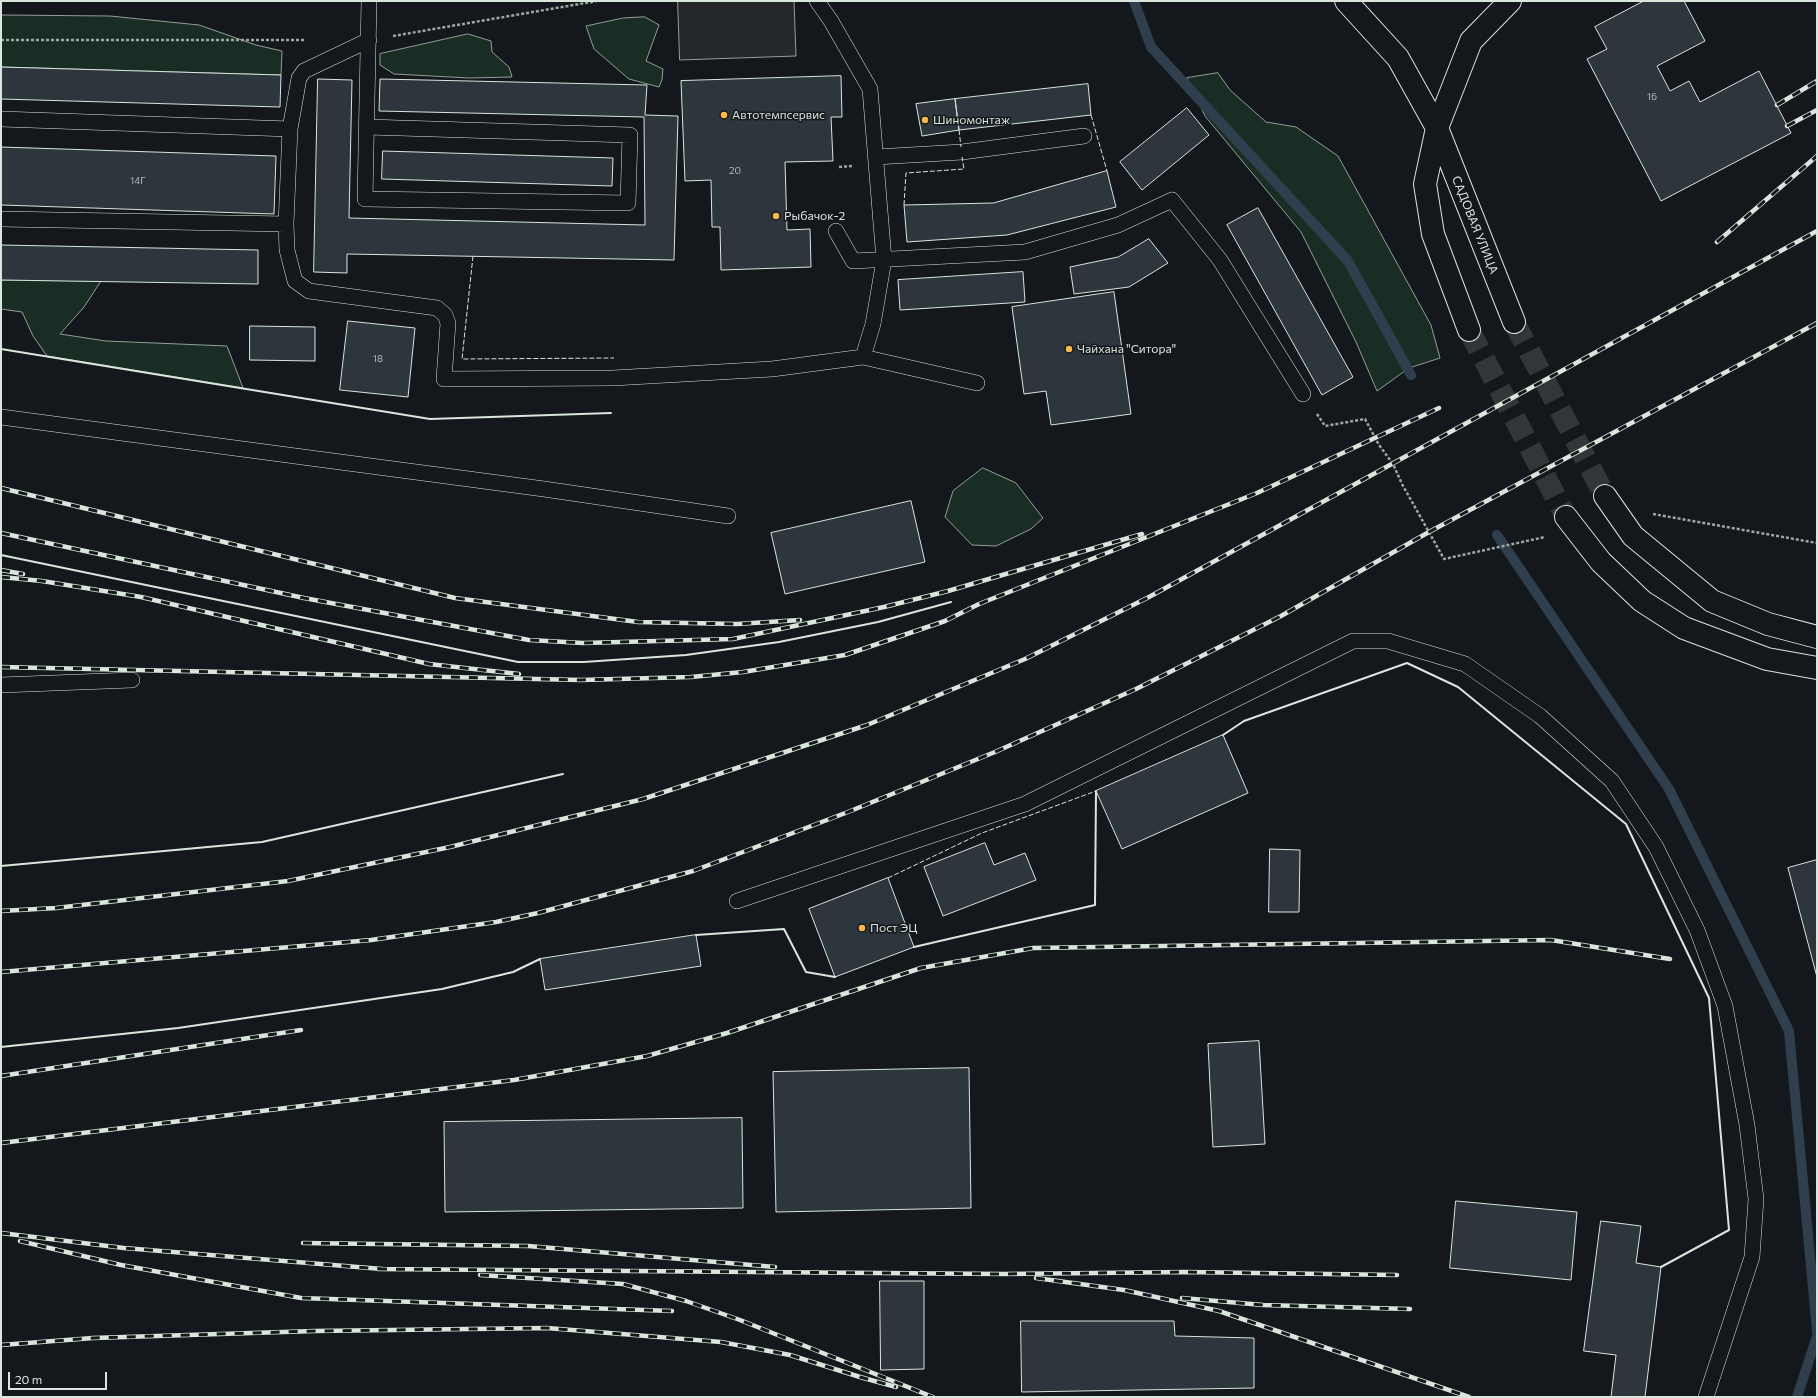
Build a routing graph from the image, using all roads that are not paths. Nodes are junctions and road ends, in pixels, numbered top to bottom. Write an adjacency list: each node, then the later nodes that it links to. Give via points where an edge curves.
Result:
1 (369, 1): 5 (lane)
2 (817, 1): 11 (lane, via 832,21 870,88)
3 (1346, 1): 8 (main road, САДОВАЯ УЛИЦА, via 1398,58)
4 (1510, 1): 8 (main road, via 1471,41)
5 (369, 40): 7 (lane); 9 (lane, via 304,71 299,78)
6 (1, 119): 9 (lane)
7 (367, 127): 7 (lane, via 365,198 628,203 630,135)
8 (1437, 128): 16 (main road, САДОВАЯ УЛИЦА); 17 (main road, via 1425,184 1433,234)
9 (290, 129): 13 (lane)
10 (1084, 136): 11 (lane, via 962,152)
11 (876, 157): 15 (lane)
12 (1, 219): 13 (lane)
13 (286, 224): 18 (lane, via 287,250 295,281 309,291 437,308 445,315 448,323 444,379 621,378 772,369)
14 (836, 231): 15 (lane, via 854,261)
15 (884, 260): 18 (lane, via 873,324); 20 (lane, via 1025,252 1118,225 1172,200 1220,260)
16 (1514, 322)
17 (1468, 330)
18 (863, 357): 19 (lane)
19 (977, 382)
20 (1303, 394)
21 (1, 417): 23 (lane)
22 (1605, 496): 25 (main road, via 1632,536 1712,600 1768,624)
23 (728, 516)
24 (1566, 517): 26 (main road, via 1601,562 1642,601 1684,628 1767,659)
25 (1817, 637)
26 (1817, 668)
27 (132, 680): 28 (lane)
28 (1, 685)
29 (737, 901): 30 (lane, via 1025,804 1353,641 1388,641 1465,664 1540,716 1612,781 1656,847 1697,930 1725,1006 1747,1125 1756,1199 1752,1257)
30 (1706, 1397)

